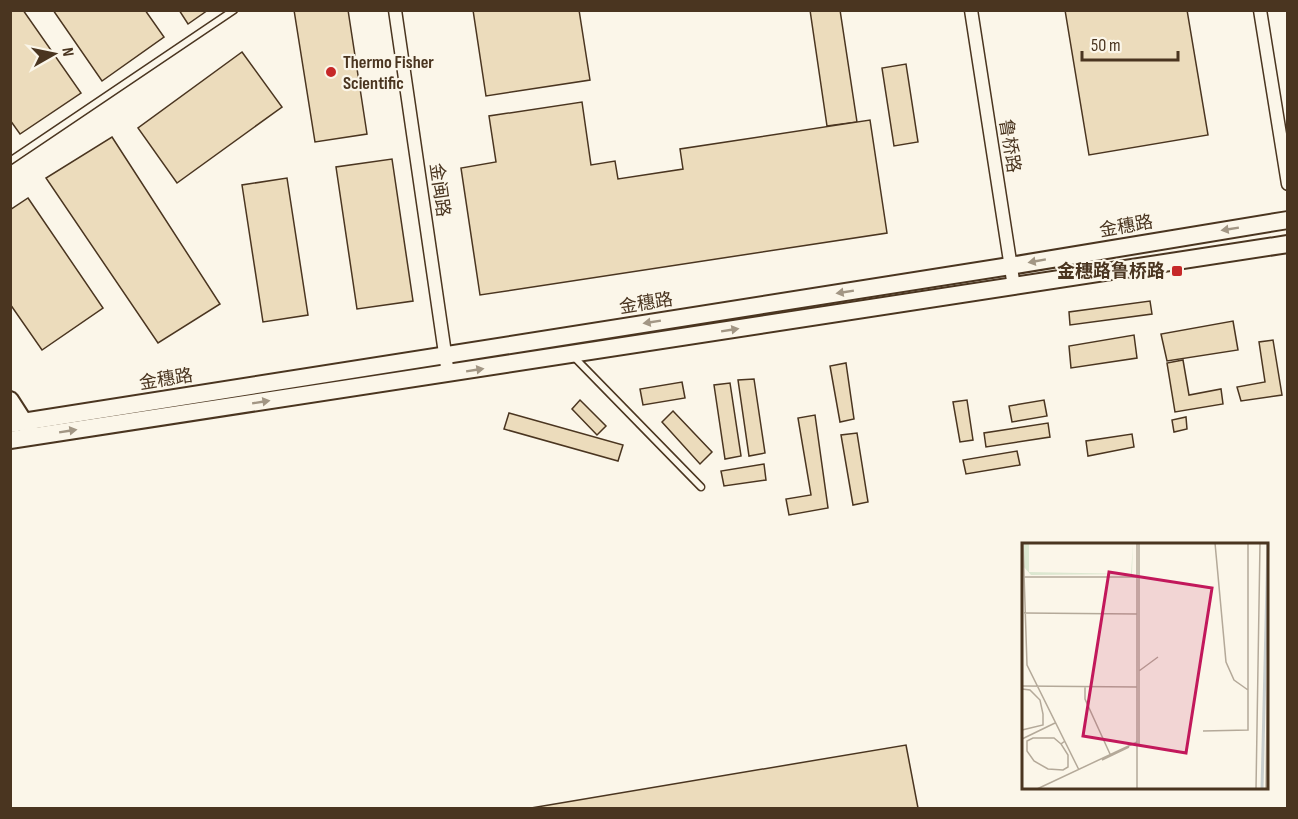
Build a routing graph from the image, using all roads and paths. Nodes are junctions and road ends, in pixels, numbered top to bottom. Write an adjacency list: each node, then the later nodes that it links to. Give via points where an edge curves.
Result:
1 (234, 10): 5 (lane)
2 (395, 10): 11 (street, 金闽路)
3 (971, 10): 9 (street, 鲁桥路)
4 (1260, 10): 6 (street)
5 (10, 161)
6 (1287, 184)
7 (1287, 220): 9 (street, 金穗路, one-way to 9)
8 (1287, 244): 10 (street, 金穗路)
9 (1010, 266): 10 (street, 鲁桥路); 11 (street, 金穗路, one-way to 11)
10 (1014, 287): 12 (street, 金穗路, one-way to 10)
11 (445, 354): 13 (street, 金闽路); 15 (street, 金穗路)
12 (572, 354): 13 (street, 金穗路, one-way to 12); 16 (lane)
13 (448, 374): 15 (street, 金穗路, one-way to 13)
14 (10, 400): 15 (street)
15 (18, 431)
16 (701, 487)

